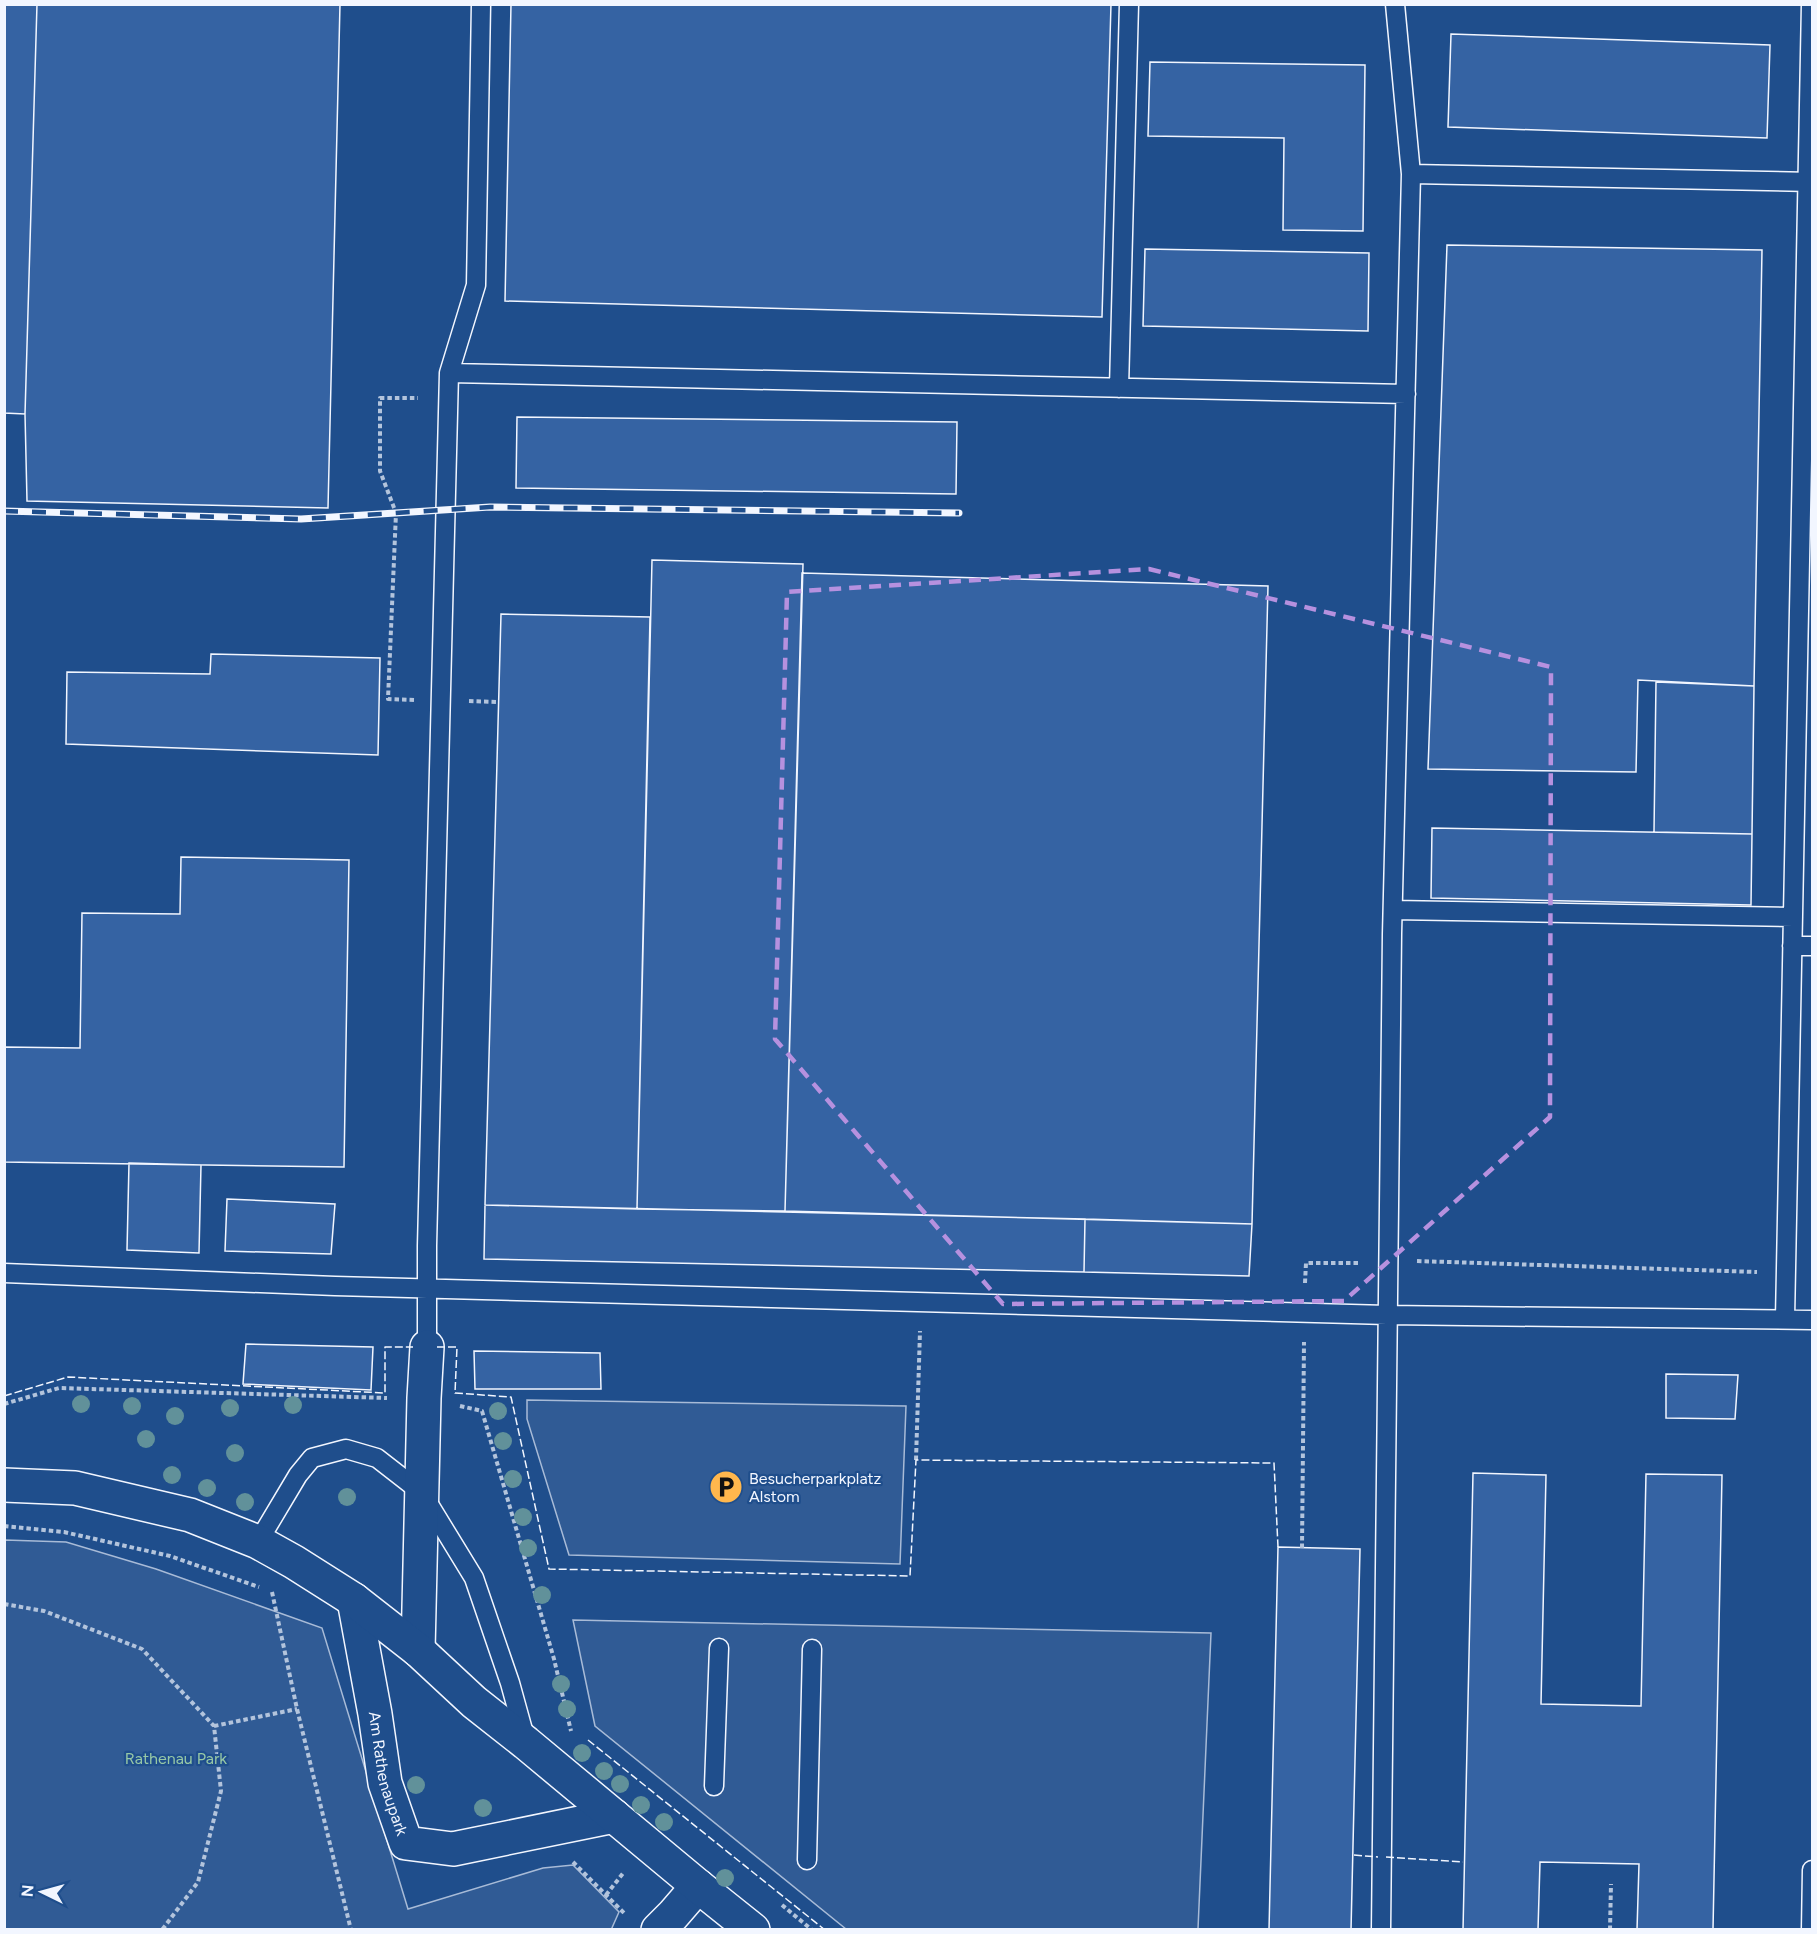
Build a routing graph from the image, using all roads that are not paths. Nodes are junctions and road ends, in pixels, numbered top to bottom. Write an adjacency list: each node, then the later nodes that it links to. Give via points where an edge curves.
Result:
1 (481, 4): 7 (lane, via 476,285)
2 (1129, 4): 8 (lane)
3 (1395, 4): 5 (lane)
4 (1811, 4): 6 (lane)
5 (1411, 174): 6 (lane); 9 (lane)
6 (1810, 182): 11 (lane)
7 (449, 372): 8 (lane); 15 (lane)
8 (1119, 388): 9 (lane)
9 (1406, 394): 10 (lane)
10 (1393, 910): 11 (lane); 16 (lane)
11 (1793, 917): 12 (lane)
12 (1792, 946): 13 (lane); 17 (lane)
13 (1812, 946)
14 (4, 1273): 15 (lane)
15 (427, 1288): 16 (lane); 19 (lane)
16 (1387, 1315): 17 (lane); 35 (lane)
17 (1785, 1319): 18 (lane)
18 (1812, 1320)
19 (427, 1347): 21 (main road)
20 (4, 1485): 22 (main road, via 75,1488 190,1515)
21 (422, 1493): 22 (lane, via 377,1458 346,1449 312,1458); 26 (main road); 27 (lane, via 474,1578)
22 (258, 1542): 23 (main road)
23 (354, 1600): 26 (main road); 29 (main road, Am Rathenaupark, via 385,1783 406,1843 453,1849)
24 (719, 1648): 28 (lane)
25 (812, 1649): 30 (lane)
26 (418, 1650): 27 (main road)
27 (526, 1743): 29 (main road)
28 (714, 1786)
29 (614, 1816): 32 (main road)
30 (807, 1860)
31 (1812, 1870): 36 (lane)
32 (698, 1886): 33 (main road); 34 (main road)
33 (658, 1929)
34 (753, 1929)
35 (1381, 1929)
36 (1811, 1929)

